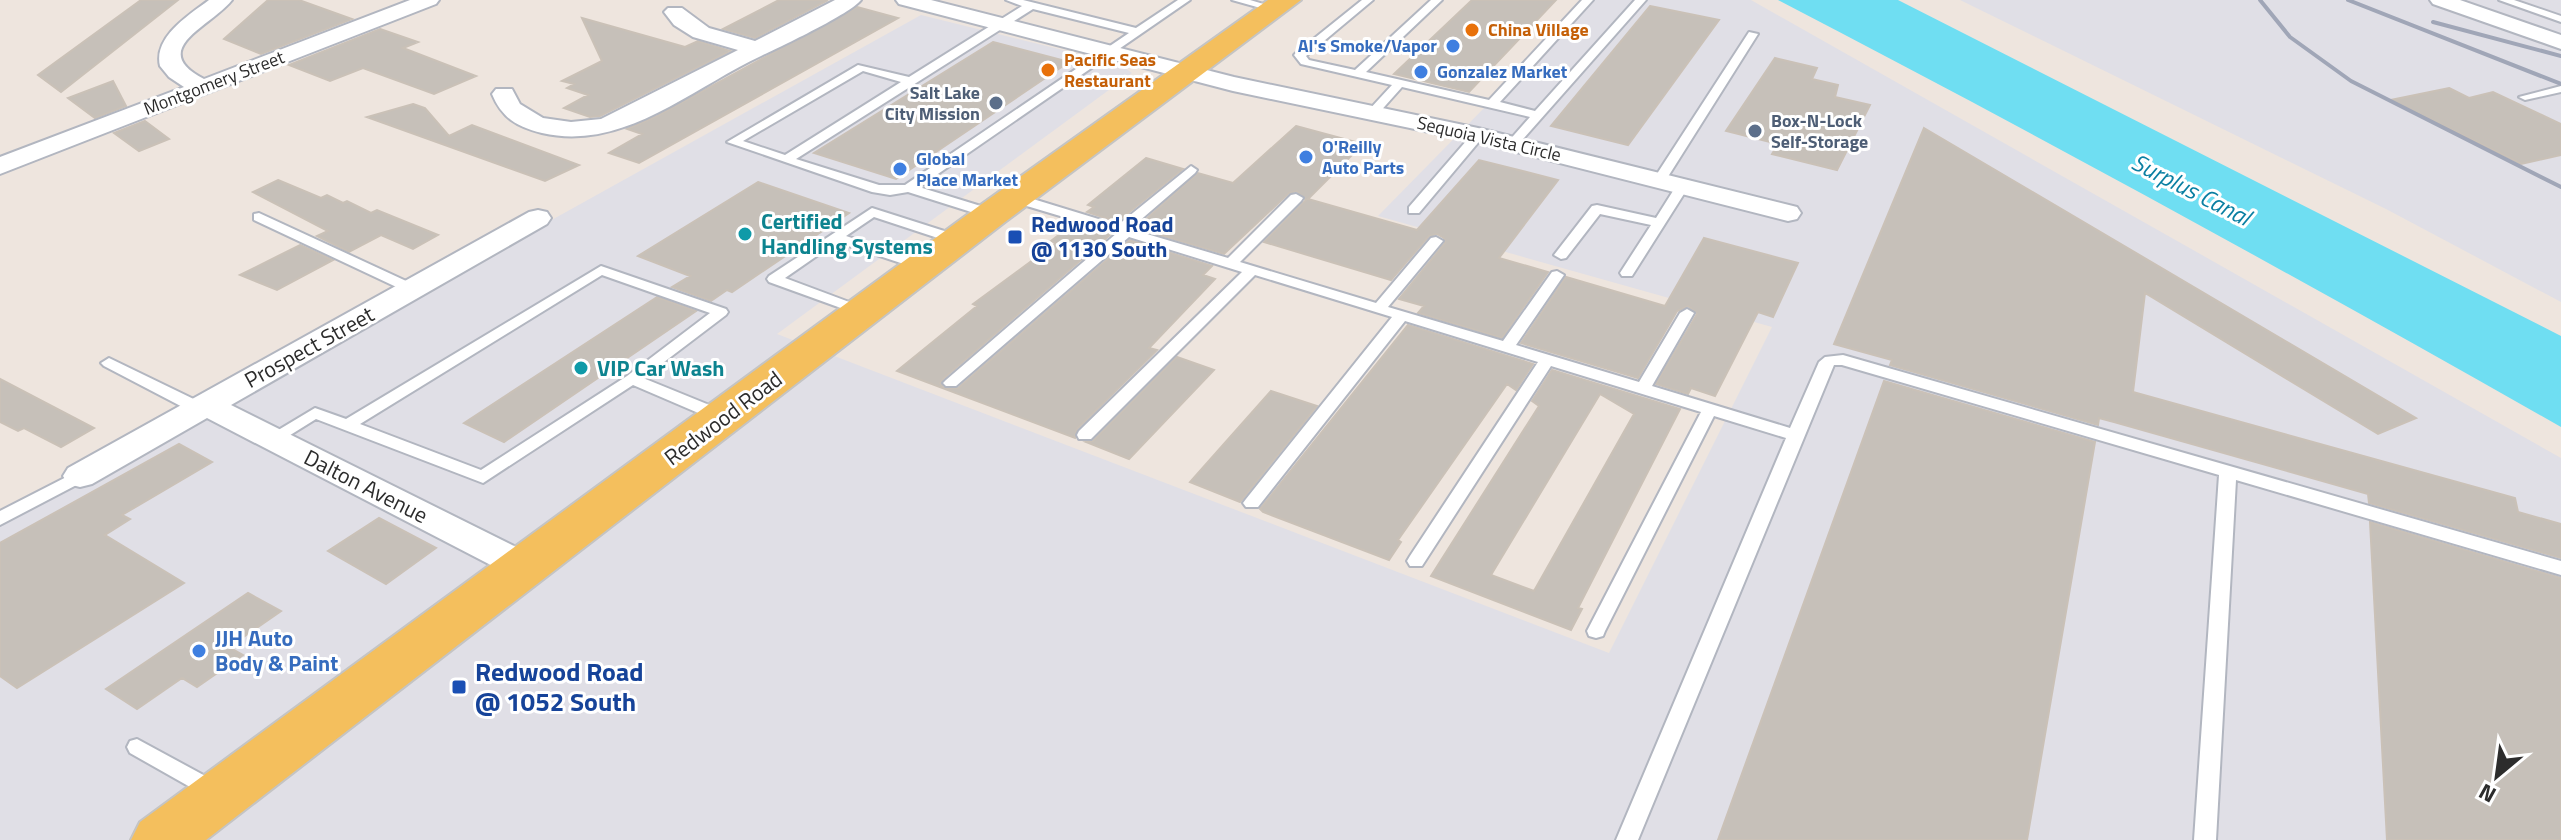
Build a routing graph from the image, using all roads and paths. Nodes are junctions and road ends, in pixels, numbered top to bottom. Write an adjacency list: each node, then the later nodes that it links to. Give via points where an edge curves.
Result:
1 (222, 0): 27 (street, via 171,46 168,59 172,69)
2 (429, 0): 27 (street, Montgomery Street)
3 (851, 0): 21 (street)
4 (906, 0): 17 (street, Sequoia Vista Circle)
5 (1011, 0): 14 (lane)
6 (1185, 0): 18 (lane)
7 (1368, 0): 24 (lane, via 1300,55 1305,62)
8 (1437, 0): 24 (lane)
9 (1588, 0): 31 (lane)
10 (1641, 0): 33 (lane)
11 (2440, 0): 20 (street)
12 (2504, 0): 16 (lane)
13 (1266, 3): 23 (main road, Redwood Road)
14 (1031, 5): 17 (lane); 18 (lane)
15 (675, 12): 21 (street, via 697,31)
16 (2561, 19)
17 (1002, 25): 22 (street, Sequoia Vista Circle); 25 (lane)
18 (1138, 32): 22 (lane)
19 (1753, 34): 39 (lane)
20 (2561, 42)
21 (759, 49): 29 (street, via 618,122 589,131 561,130 522,117 511,110)
22 (1107, 52): 23 (street, Sequoia Vista Circle); 40 (lane)
23 (1187, 72): 32 (street, Sequoia Vista Circle); 42 (main road, Redwood Road)
24 (1357, 74): 26 (lane)
25 (912, 82): 36 (lane); 36 (lane, via 862,67 733,142)
26 (1400, 83): 31 (lane); 32 (lane)
27 (202, 87): 37 (street, Montgomery Street)
28 (2561, 89): 30 (lane)
29 (504, 94)
30 (2525, 97)
31 (1492, 104): 33 (lane)
32 (1373, 112): 34 (street, Sequoia Vista Circle)
33 (1538, 115): 35 (lane)
34 (1478, 135): 35 (street, Sequoia Vista Circle); 43 (lane)
35 (1513, 143): 39 (street, Sequoia Vista Circle)
36 (787, 159): 40 (lane, via 877,189)
37 (0, 166)
38 (1191, 170): 48 (lane)
39 (1671, 183): 44 (street, Sequoia Vista Circle); 47 (lane)
40 (909, 188): 42 (lane)
41 (1296, 198): 53 (lane)
42 (1004, 206): 48 (lane); 50 (main road, Redwood Road)
43 (1414, 210)
44 (1788, 213)
45 (259, 217): 58 (lane)
46 (538, 218): 58 (street, Prospect Street)
47 (1659, 223): 52 (lane, via 1597,209); 56 (lane)
48 (1123, 231): 53 (lane); 67 (lane)
49 (836, 237): 50 (lane, via 872,212); 54 (lane); 60 (lane, via 774,279)
50 (958, 240): 54 (main road, Redwood Road)
51 (1436, 241): 59 (lane)
52 (1561, 255)
53 (1231, 263): 55 (lane)
54 (924, 266): 60 (main road, Redwood Road)
55 (1252, 270): 59 (lane); 73 (lane)
56 (1627, 273)
57 (1557, 275): 63 (lane)
58 (412, 289): 69 (street, Prospect Street)
59 (1379, 308): 62 (lane)
60 (863, 312): 71 (main road, Redwood Road)
61 (1687, 313): 68 (lane)
62 (1402, 315): 63 (lane); 78 (lane)
63 (1507, 347): 64 (lane)
64 (1547, 360): 68 (lane); 80 (lane)
65 (109, 363): 69 (lane)
66 (632, 379): 71 (lane); 72 (lane, via 483,477); 72 (lane, via 721,312 601,270)
67 (951, 383)
68 (1643, 388): 70 (lane)
69 (203, 407): 75 (street, Dalton Avenue); 77 (street, Prospect Street)
70 (1710, 409): 74 (lane); 83 (lane)
71 (724, 418): 81 (main road, Redwood Road)
72 (346, 426): 75 (lane, via 315,413)
73 (1085, 435)
74 (1795, 435): 76 (lane, via 1824,365 1843,360); 86 (lane)
75 (273, 438): 81 (street, Dalton Avenue)
76 (2228, 472): 82 (lane); 87 (lane)
77 (80, 476): 79 (lane)
78 (1252, 503)
79 (0, 519)
80 (1416, 561)
81 (525, 567): 85 (main road, Redwood Road)
82 (2561, 568)
83 (1596, 631)
84 (137, 747): 85 (lane)
85 (196, 824)
86 (1627, 840)
87 (2205, 840)

